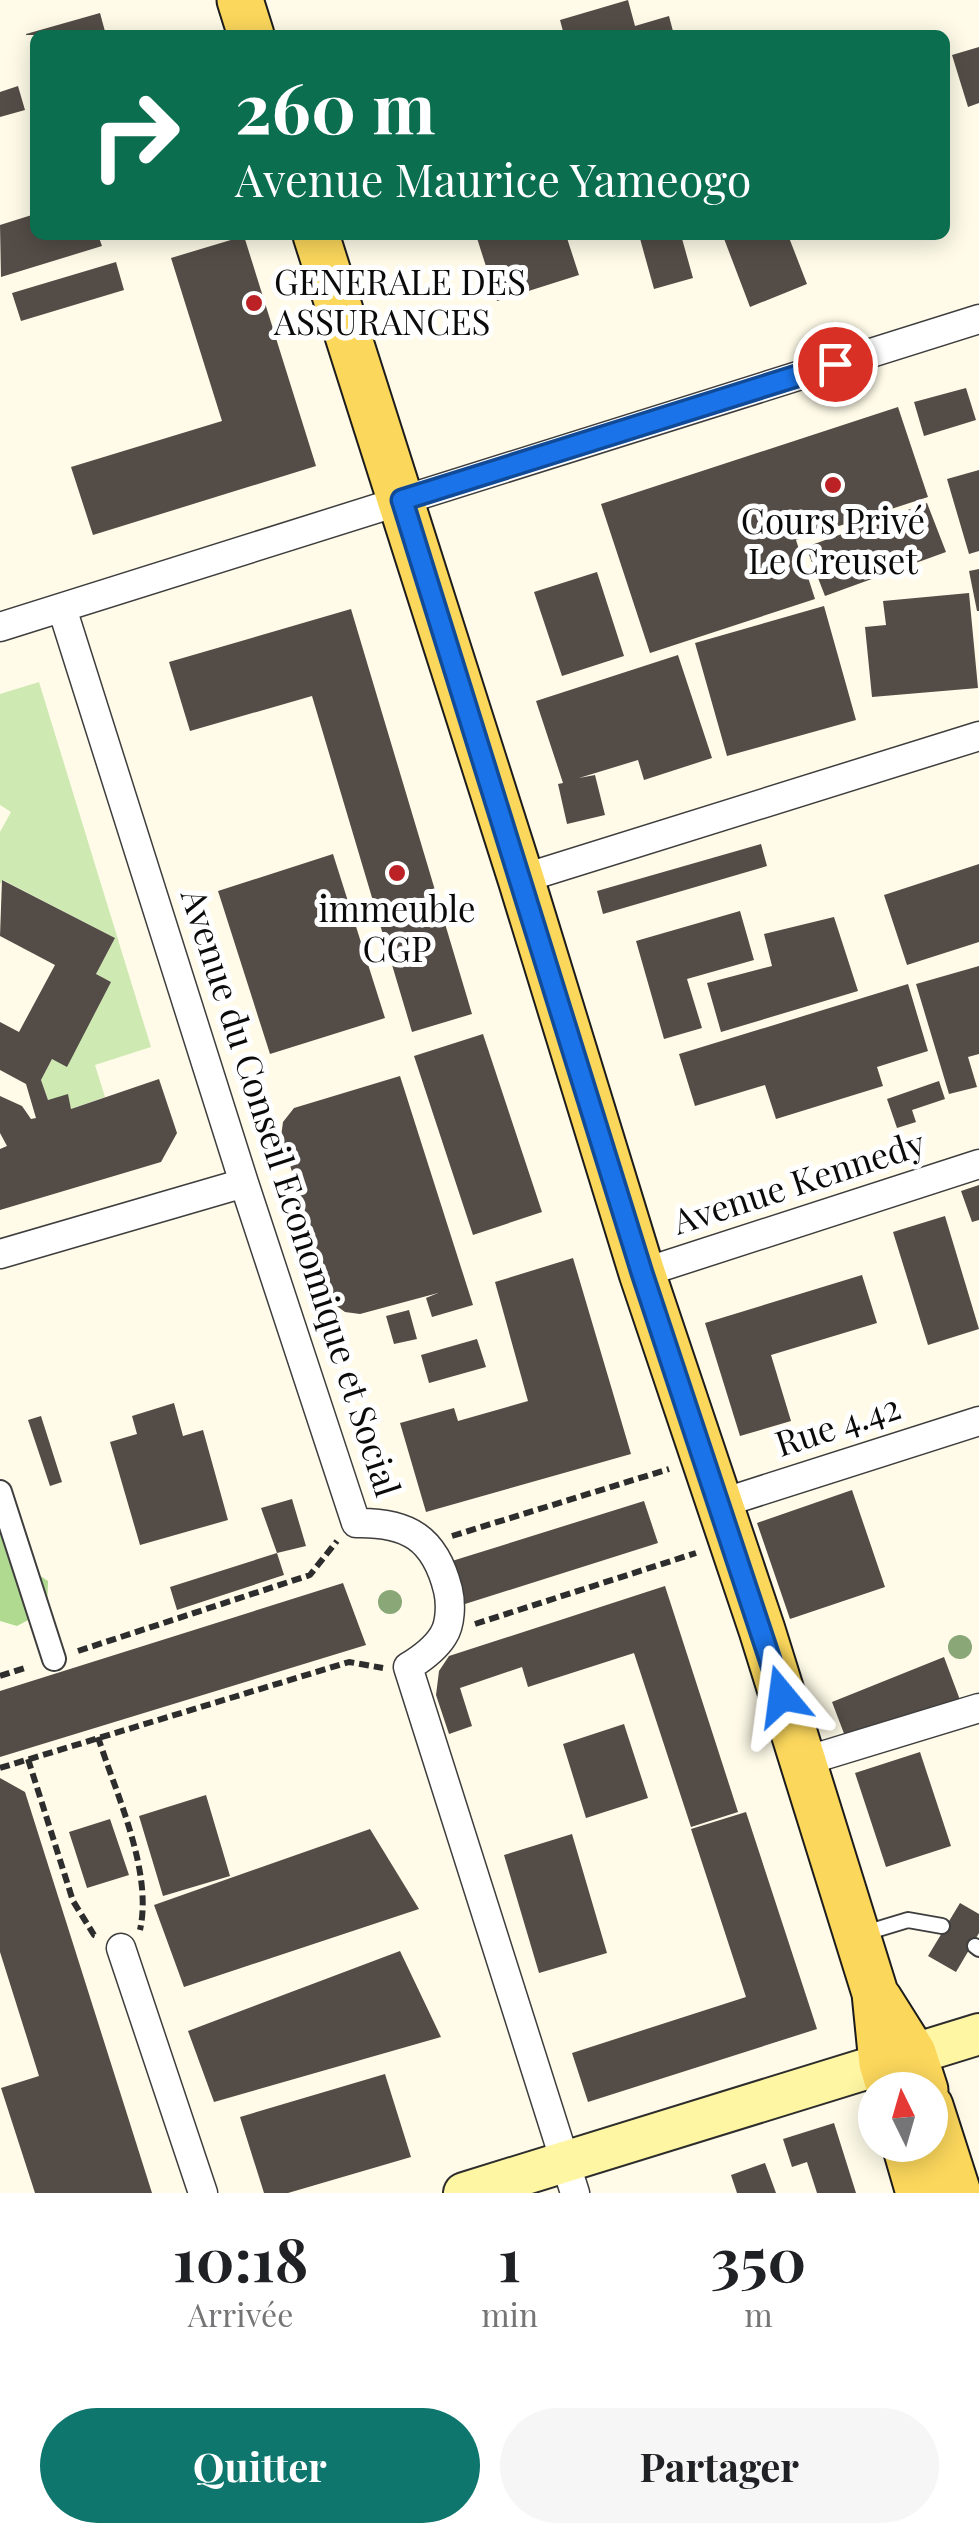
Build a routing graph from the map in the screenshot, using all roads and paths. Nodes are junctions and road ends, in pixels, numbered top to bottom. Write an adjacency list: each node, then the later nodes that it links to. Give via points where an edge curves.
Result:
1 (240, 0): 2 (main road)
2 (249, 30)
3 (318, 240): 5 (main road)
4 (979, 319): 5 (street)
5 (402, 500): 6 (street); 9 (main road)
6 (62, 608): 7 (street); 11 (street, Avenue du Conseil Economique et Social)
7 (0, 628)
8 (979, 736): 9 (street)
9 (521, 879): 13 (main road)
10 (979, 1164): 13 (street, Avenue Kennedy)
11 (244, 1183): 12 (street); 18 (street, Avenue du Conseil Economique et Social)
12 (0, 1254)
13 (642, 1273): 15 (main road)
14 (979, 1420): 17 (street, Rue 4.42)
15 (704, 1459): 17 (main road); 19 (path)
16 (0, 1492): 21 (street)
17 (726, 1522): 20 (path); 27 (main road)
18 (356, 1523): 19 (street, Avenue du Conseil Economique et Social, via 384,1523); 21 (path, via 310,1576)
19 (428, 1543): 20 (street, via 451,1602)
20 (445, 1634): 22 (street)
21 (54, 1659): 23 (path)
22 (408, 1667): 25 (path, via 349,1662); 38 (street)
23 (0, 1676)
24 (979, 1708): 27 (street)
25 (98, 1737): 26 (path); 31 (path, via 140,1868 139,1935)
26 (28, 1759): 28 (path); 31 (path, via 73,1901 94,1934)
27 (802, 1762): 30 (main road)
28 (0, 1768)
29 (942, 1926): 30 (lane, via 908,1920)
30 (857, 1936): 33 (main road)
31 (121, 1948): 39 (street)
32 (979, 2034): 34 (main road)
33 (901, 2072)
34 (906, 2072)
35 (858, 2088): 38 (main road)
36 (910, 2162): 41 (main road)
37 (948, 2162): 42 (main road)
38 (570, 2178): 40 (main road)
39 (203, 2193)
40 (464, 2193)
41 (919, 2193)
42 (958, 2193)

